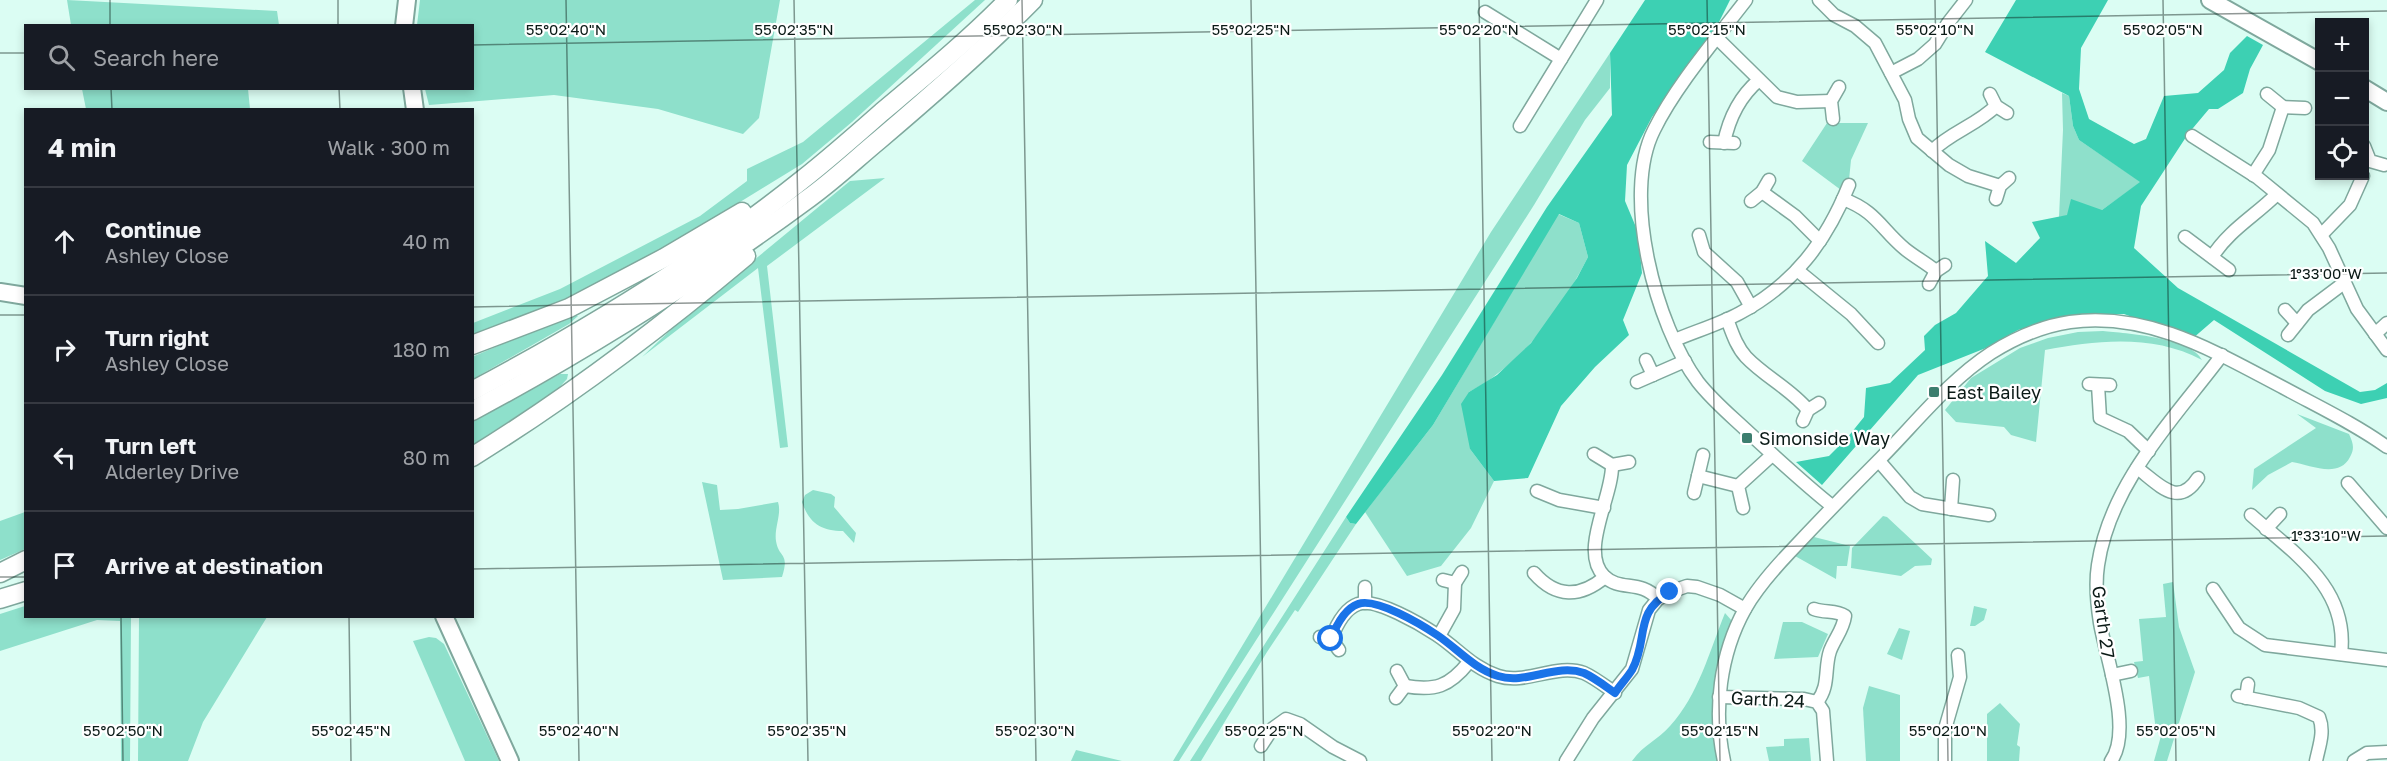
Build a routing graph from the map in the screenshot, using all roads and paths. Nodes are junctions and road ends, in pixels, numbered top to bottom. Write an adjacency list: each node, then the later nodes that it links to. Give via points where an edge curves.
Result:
1 (407, 0): 10 (main road)
2 (1008, 0): 36 (highway, via 933,70)
3 (1033, 0): 42 (highway, via 944,86)
4 (1597, 0): 12 (street)
5 (1746, 0): 11 (street)
6 (1819, 0): 14 (street, via 1875,43)
7 (1966, 0): 14 (street, via 1935,45)
8 (2210, 0): 13 (main road)
9 (1485, 12): 12 (street)
10 (404, 24)
11 (1717, 38): 15 (street); 67 (street, via 1653,131 1641,174 1646,254)
12 (1561, 58): 27 (street)
13 (2315, 60)
14 (1891, 73): 31 (street, via 1917,138)
15 (1759, 80): 21 (street, via 1777,97 1787,100); 29 (street, via 1728,123 1729,143)
16 (1839, 87): 21 (street)
17 (412, 90): 24 (main road)
18 (2369, 91): 22 (main road)
19 (1989, 94): 31 (street, via 2002,109 1944,138)
20 (2267, 94): 23 (street)
21 (1831, 101): 26 (street)
22 (2387, 102)
23 (2283, 107): 25 (street); 35 (street, via 2269,150)
24 (416, 108)
25 (2305, 108)
26 (1833, 118)
27 (1520, 126)
28 (2193, 136): 30 (street)
29 (1710, 142)
30 (2205, 145): 32 (street); 35 (street)
31 (1932, 151): 44 (street, via 1968,176 2005,182)
32 (2199, 157)
33 (2384, 165): 34 (street)
34 (2369, 169)
35 (2253, 176): 41 (street)
36 (802, 180): 70 (highway, via 773,192 664,258 569,308); 78 (highway, via 661,280)
37 (1769, 180): 40 (street)
38 (2361, 180): 46 (street, via 2350,205)
39 (1849, 185): 43 (street)
40 (1762, 192): 45 (street); 49 (street)
41 (2277, 194): 46 (street); 51 (street, via 2237,226)
42 (812, 197): 80 (highway, via 641,314); 86 (highway, via 685,307 575,391)
43 (1843, 199): 49 (street); 56 (street, via 1874,215 1904,248 1940,268)
44 (1996, 200)
45 (1750, 201)
46 (2322, 234): 55 (street)
47 (1699, 235): 50 (street)
48 (2185, 237): 51 (street)
49 (1820, 241): 53 (street)
50 (1704, 252): 52 (street); 59 (street, via 1737,282)
51 (2212, 257): 54 (street)
52 (1692, 260)
53 (1797, 270): 59 (street, via 1782,286); 64 (street)
54 (2229, 270)
55 (2344, 283): 62 (street); 65 (street)
56 (1929, 284)
57 (0, 292): 58 (main road)
58 (24, 296)
59 (1751, 307): 61 (street)
60 (2285, 310): 62 (street)
61 (1727, 319): 67 (street); 79 (street, via 1745,356 1798,399 1806,416)
62 (2297, 323): 66 (street)
63 (2387, 323): 65 (street)
64 (1866, 331): 68 (street); 69 (street)
65 (2375, 334): 71 (street)
66 (2288, 335)
67 (1675, 340): 74 (street)
68 (1855, 340)
69 (1878, 343)
70 (474, 344)
71 (2387, 350)
72 (2222, 355): 81 (street, via 2362,429); 82 (street, Garth 27); 87 (street, via 2132,322 2070,322 2041,329 1974,366)
73 (1646, 360): 75 (street)
74 (1685, 361): 75 (street); 85 (street, via 1713,399)
75 (1653, 375): 76 (street)
76 (1637, 382)
77 (2099, 385): 82 (street, via 2100,418 2128,431)
78 (474, 390)
79 (1819, 403)
80 (474, 410)
81 (2387, 447)
82 (2149, 451): 90 (street, Garth 27)
83 (1594, 454): 89 (street)
84 (1703, 455): 91 (street)
85 (1772, 455): 95 (street); 99 (street)
86 (474, 456)
87 (1879, 461): 99 (street); 102 (street, via 1910,497 1922,504)
88 (1629, 462): 89 (street)
89 (1612, 465): 100 (street)
90 (2136, 468): 92 (street, via 2174,494 2184,494); 135 (street, Garth 27, via 2109,520 2098,564 2098,603)
91 (1698, 476): 95 (street); 97 (street)
92 (2198, 478)
93 (1953, 480): 102 (street)
94 (2349, 483): 98 (street)
95 (1738, 486): 101 (street)
96 (1537, 491): 100 (street)
97 (1694, 493)
98 (2365, 501): 103 (street); 107 (street)
99 (1832, 506): 124 (street, via 1763,580)
100 (1604, 508): 113 (street, via 1595,543 1596,562)
101 (1743, 508)
102 (1951, 509): 106 (street)
103 (2354, 510)
104 (2280, 514): 108 (street)
105 (2251, 515): 108 (street)
106 (1989, 516)
107 (2387, 528)
108 (2266, 529): 129 (street, via 2305,563 2333,599 2341,623)
109 (24, 561): 110 (highway)
110 (0, 573)
111 (24, 573): 115 (highway)
112 (1533, 573): 113 (street, via 1540,590 1578,592 1592,588)
113 (1605, 577): 120 (street, via 1650,590)
114 (1453, 579): 127 (street, via 1454,609)
115 (0, 580)
116 (1365, 587): 122 (street)
117 (2213, 589): 129 (street, via 2223,617 2265,645)
118 (24, 592): 119 (highway)
119 (0, 599)
120 (1658, 599): 124 (street, via 1687,586 1697,587 1720,594); 138 (street, via 1649,610 1632,669)
121 (24, 600): 123 (highway)
122 (1365, 603): 127 (street, via 1380,605); 128 (street, via 1359,603 1343,616 1325,638)
123 (0, 604)
124 (1745, 609): 139 (street, via 1727,650)
125 (1814, 609): 141 (street, Garth 24, via 1845,616 1844,628 1830,652 1823,695)
126 (445, 618): 146 (main road)
127 (1439, 636): 132 (street)
128 (1339, 650)
129 (2341, 654): 131 (street)
130 (1958, 655): 151 (street, via 1960,677 1945,729)
131 (2387, 660)
132 (1469, 662): 137 (street, via 1438,688); 138 (street, via 1498,677 1583,673)
133 (1396, 671): 137 (street)
134 (2130, 671): 135 (street, Garth 27)
135 (2112, 675): 152 (street, Garth 27, via 2120,731)
136 (2248, 684): 153 (street, via 2242,697 2299,708 2319,717 2322,736)
137 (1405, 686): 140 (street)
138 (1615, 693): 148 (street, via 1593,718)
139 (1719, 697): 141 (street, Garth 24); 149 (street)
140 (1396, 698)
141 (1817, 702): 150 (street, Garth 24, via 1823,711)
142 (1282, 705): 143 (street)
143 (1286, 719): 144 (street, via 1272,729); 147 (street)
144 (1261, 746)
145 (2387, 752): 154 (street, via 2367,753)
146 (510, 761)
147 (1360, 761)
148 (1566, 761)
149 (1724, 761)
150 (1827, 761)
151 (1945, 761)
152 (2111, 761)
153 (2316, 761)
154 (2354, 761)

